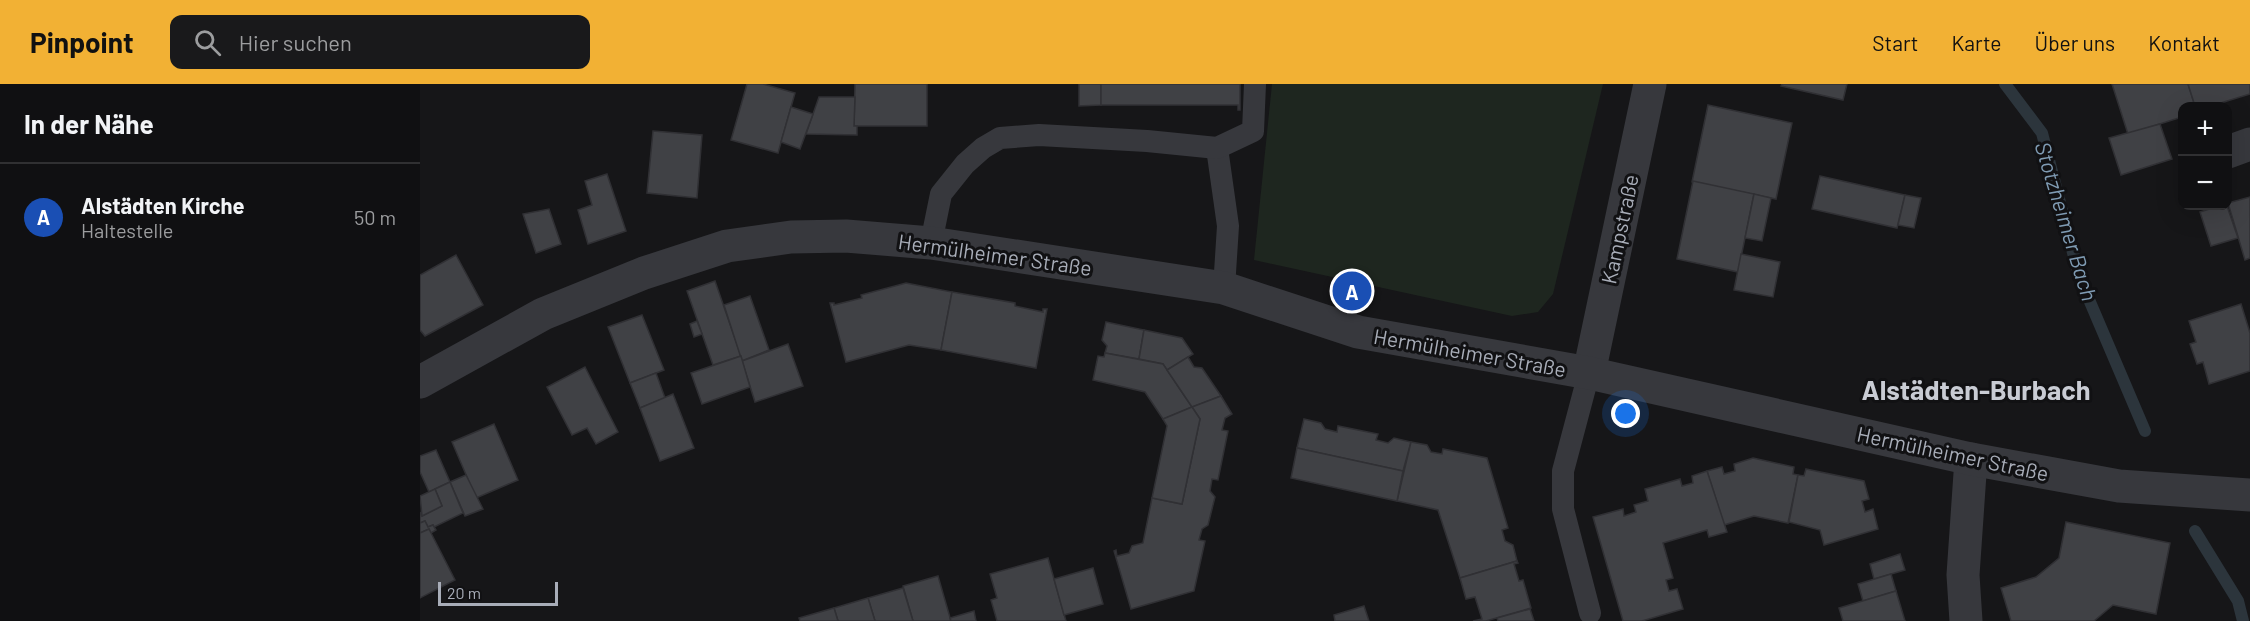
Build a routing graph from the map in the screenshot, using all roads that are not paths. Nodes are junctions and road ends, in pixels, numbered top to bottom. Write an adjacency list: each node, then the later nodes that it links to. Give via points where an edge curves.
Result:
1 (1255, 84): 4 (lane, via 1253,131)
2 (1650, 84): 8 (street, Kampstraße)
3 (2250, 144): 5 (street)
4 (1217, 148): 6 (lane, via 1039,135 1000,138 965,164 941,194); 7 (lane, via 1228,226)
5 (2232, 151)
6 (931, 243): 7 (street, Hermülheimer Straße); 9 (street, Hermülheimer Straße, via 846,236 791,237 727,246 644,273 543,314)
7 (1224, 288): 8 (street, Hermülheimer Straße, via 1358,332)
8 (1589, 373): 10 (street, Hermülheimer Straße); 12 (lane, Hermülheimer Straße, via 1563,471 1563,509)
9 (420, 381)
10 (1971, 459): 11 (street, Hermülheimer Straße, via 2119,486); 13 (street, via 1963,575)
11 (2250, 495)
12 (1590, 614)
13 (1966, 621)

